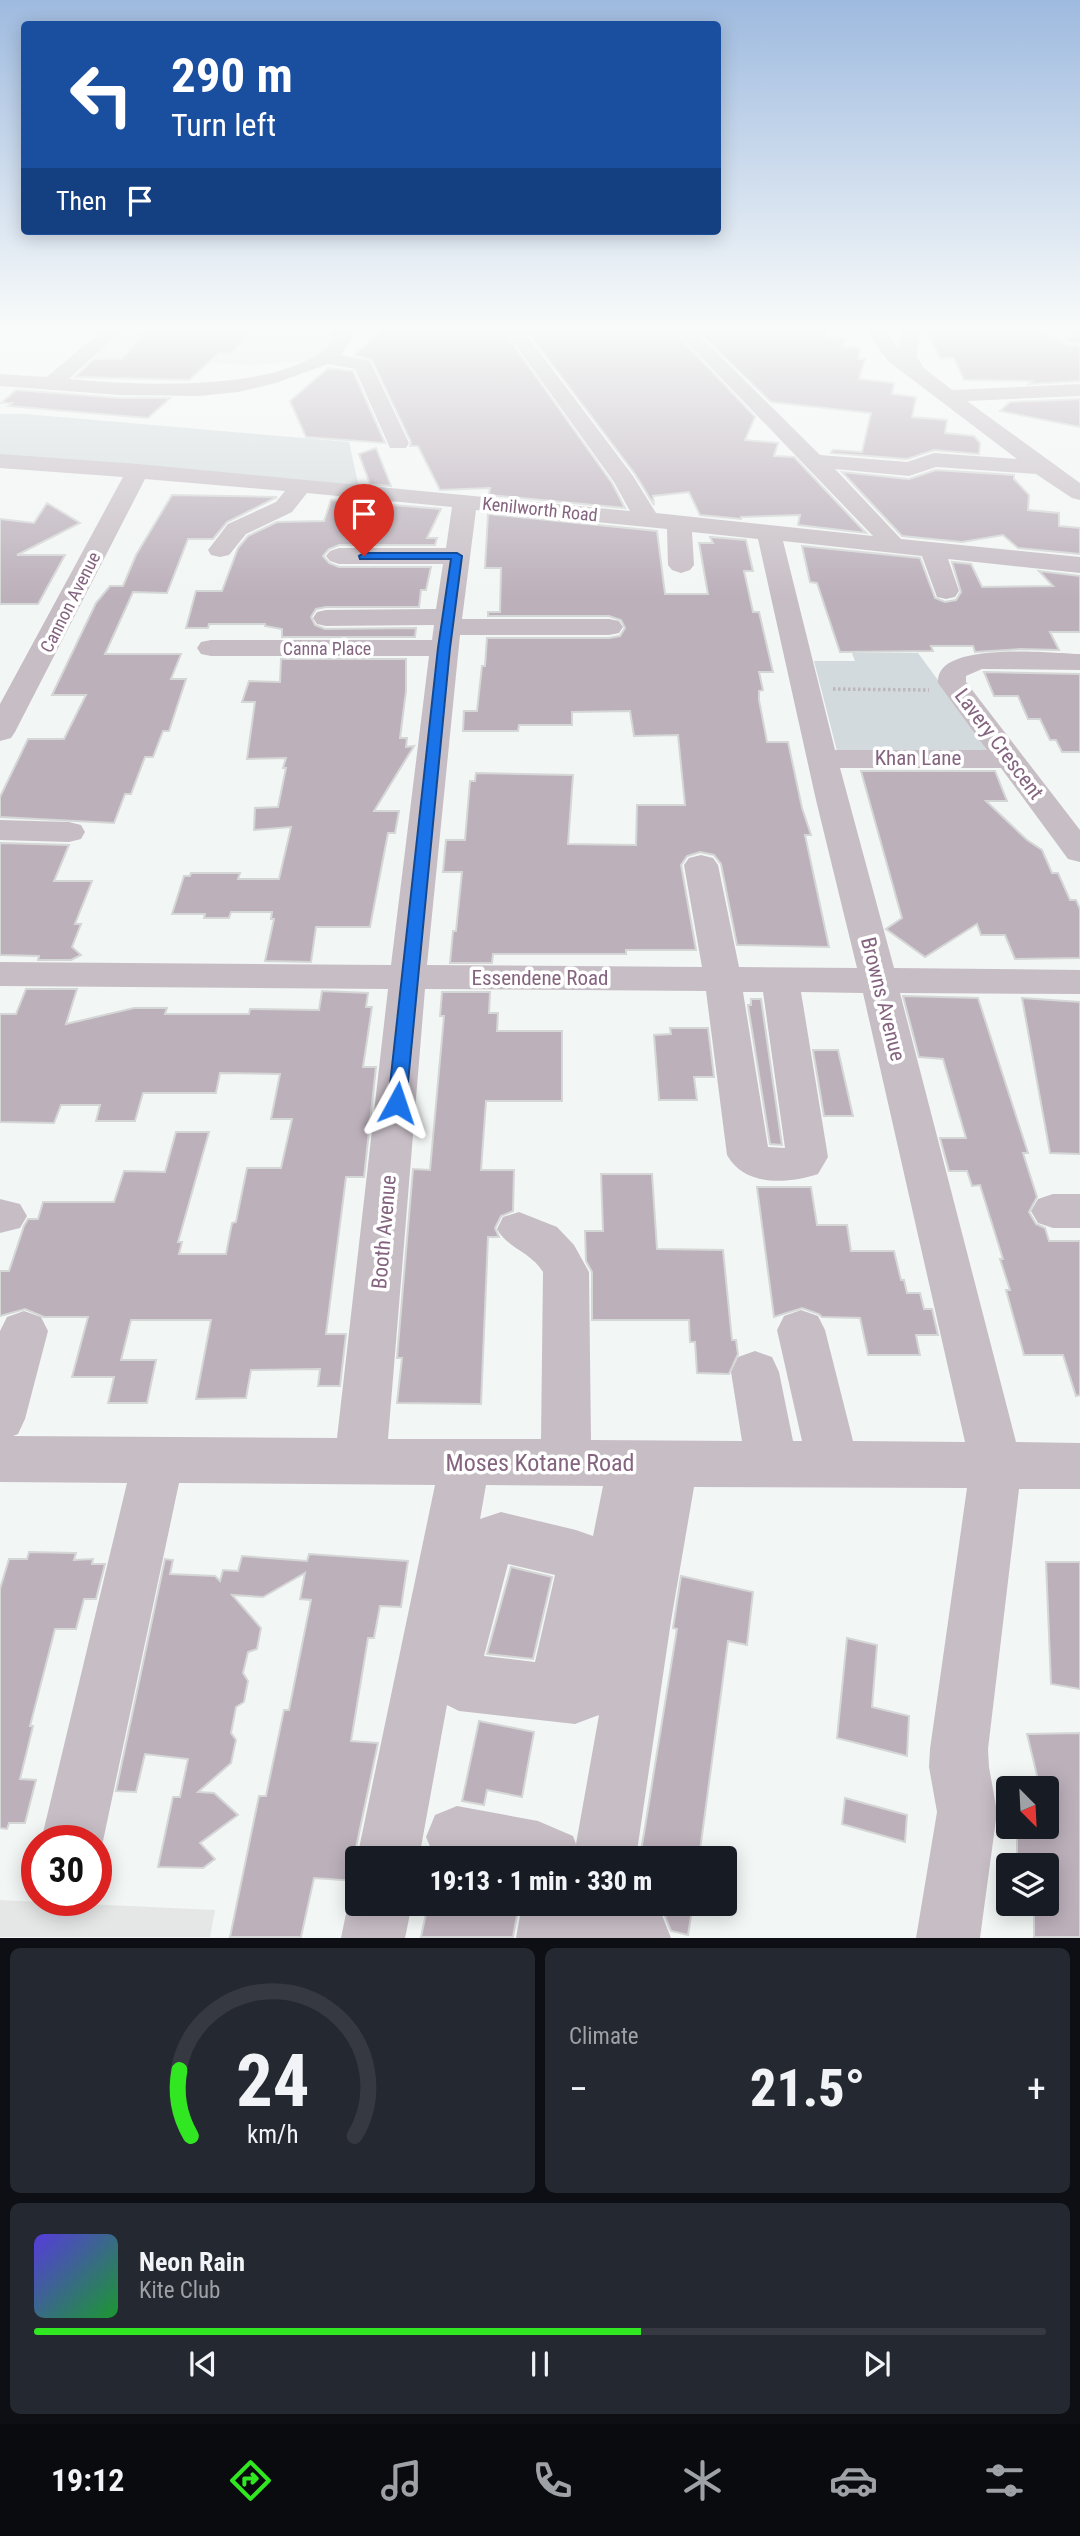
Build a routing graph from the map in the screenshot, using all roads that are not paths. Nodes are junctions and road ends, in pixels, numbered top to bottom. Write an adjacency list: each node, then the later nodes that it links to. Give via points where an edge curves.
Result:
1 (386, 416): 5 (street)
2 (578, 416): 13 (street)
3 (770, 416): 7 (street)
4 (975, 416): 8 (street)
5 (398, 443)
6 (0, 461): 9 (street, Kenilworth Road)
7 (814, 461): 8 (street, via 909,468 934,460); 16 (street)
8 (1042, 468): 11 (street)
9 (138, 471): 10 (street, Kenilworth Road); 29 (street, Cannon Avenue)
10 (301, 486): 12 (street, Kenilworth Road); 17 (street, via 284,507 237,529)
11 (1080, 494)
12 (465, 502): 13 (street, Kenilworth Road); 20 (street, Booth Avenue)
13 (648, 521): 14 (street, Kenilworth Road)
14 (679, 524): 15 (street, Kenilworth Road); 21 (street)
15 (769, 532): 16 (street, Kenilworth Road); 30 (street, Browns Avenue, via 795,668)
16 (894, 546): 18 (street, Kenilworth Road)
17 (220, 550)
18 (932, 550): 22 (street, Kenilworth Road); 23 (street)
19 (339, 556): 20 (street)
20 (457, 556): 26 (street, Booth Avenue)
21 (681, 565)
22 (1080, 565)
23 (946, 591)
24 (326, 618): 26 (street)
25 (609, 627): 26 (street)
26 (446, 631): 27 (street, Canna Place); 37 (street, Booth Avenue)
27 (211, 648)
28 (1080, 662): 31 (street, Lavery Crescent, via 968,663 951,673 952,683)
29 (0, 732)
30 (824, 759): 31 (street, Khan Lane); 40 (street, Browns Avenue)
31 (1011, 759): 34 (street, Lavery Crescent)
32 (0, 830): 33 (street)
33 (69, 832)
34 (1080, 852)
35 (701, 865): 38 (street)
36 (0, 974): 37 (street, Essendene Road)
37 (408, 978): 38 (street, Essendene Road); 49 (street, Booth Avenue)
38 (723, 980): 39 (street, Essendene Road); 39 (street, via 748,1155 757,1163 799,1164 807,1157)
39 (780, 980): 40 (street, Essendene Road)
40 (878, 981): 41 (street, Essendene Road); 55 (street, Browns Avenue)
41 (1080, 982)
42 (519, 1229): 51 (street, via 539,1237 566,1272)
43 (801, 1330): 54 (street)
44 (24, 1331): 46 (street)
45 (755, 1372): 53 (street)
46 (0, 1419)
47 (0, 1459): 48 (street, Moses Kotane Road)
48 (158, 1461): 49 (street, Moses Kotane Road); 58 (street)
49 (360, 1462): 50 (street, Moses Kotane Road)
50 (465, 1462): 51 (street, Moses Kotane Road); 60 (street)
51 (566, 1463): 52 (street, Moses Kotane Road)
52 (652, 1464): 53 (street, Moses Kotane Road); 57 (street, via 596,1678 583,1694); 62 (street, via 643,1622)
53 (772, 1465): 54 (street, Moses Kotane Road)
54 (834, 1465): 55 (street, Moses Kotane Road)
55 (996, 1466): 56 (street, Moses Kotane Road); 69 (street, via 959,1749 967,1812)
56 (1080, 1466)
57 (557, 1693)
58 (76, 1825)
59 (457, 1837): 61 (street)
60 (390, 1846)
61 (506, 1846)
62 (607, 1846)
63 (377, 1916): 66 (street)
64 (552, 1916): 67 (street)
65 (603, 1916): 68 (street, via 608,1927)
66 (373, 1937)
67 (548, 1937)
68 (639, 1937)
69 (948, 1937)

